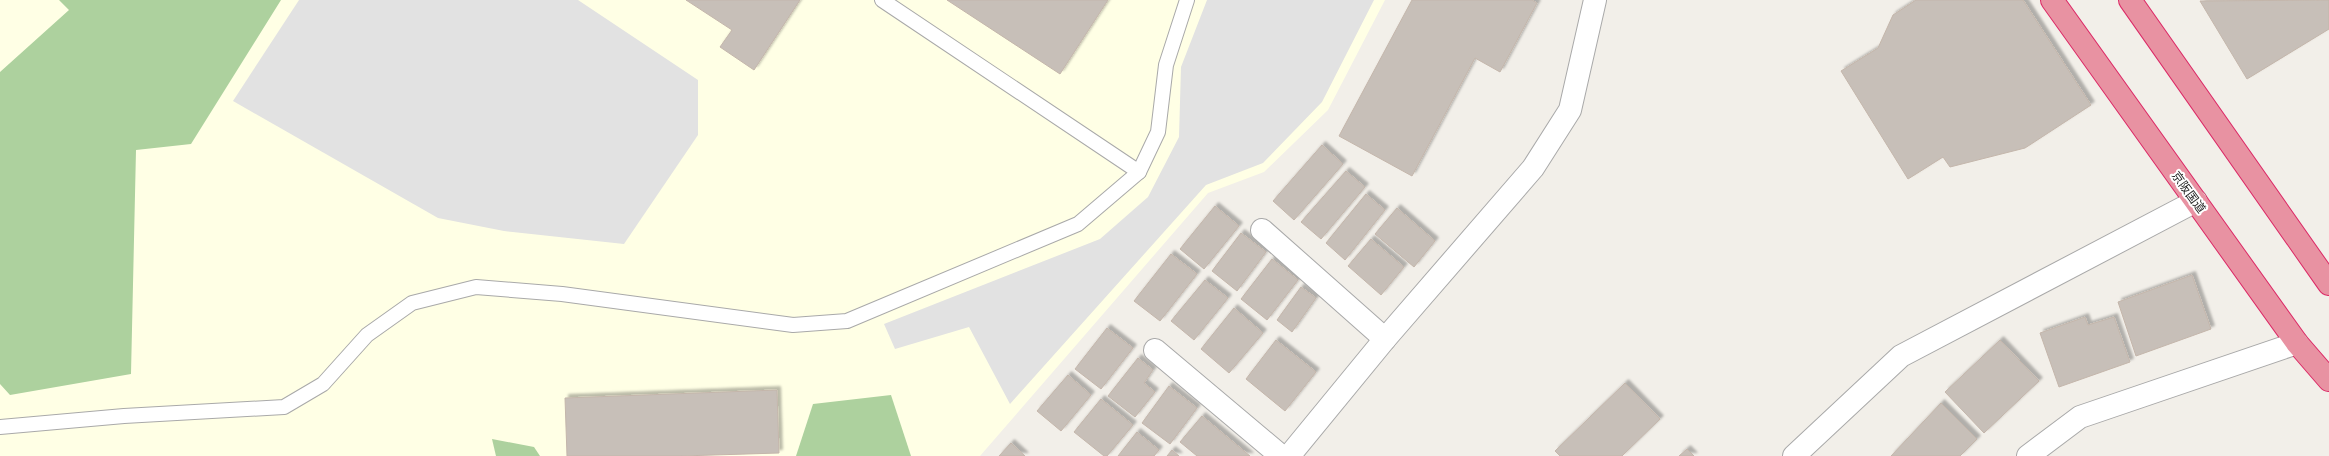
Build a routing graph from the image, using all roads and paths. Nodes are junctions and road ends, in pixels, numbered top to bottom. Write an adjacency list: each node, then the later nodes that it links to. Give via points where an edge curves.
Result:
1 (882, 0): 6 (lane)
2 (1187, 0): 6 (lane, via 1166,65 1158,132)
3 (1595, 0): 10 (street, via 1570,110 1533,168)
4 (2052, 0): 7 (highway, 京阪国道)
5 (2130, 0): 9 (highway)
6 (1139, 172): 14 (lane, via 1078,224 847,321 793,325 562,294 476,287 412,303 367,335 323,384 284,407)
7 (2196, 201): 11 (highway, 京阪国道); 17 (street, via 1901,356)
8 (1262, 230): 10 (street)
9 (2329, 284)
10 (1385, 339): 16 (street)
11 (2297, 343): 13 (highway, 京阪国道); 18 (street, via 2080,416)
12 (1155, 350): 15 (street)
13 (2329, 380)
14 (0, 427)
15 (1281, 456)
16 (1289, 456)
17 (1794, 456)
18 (2028, 456)

